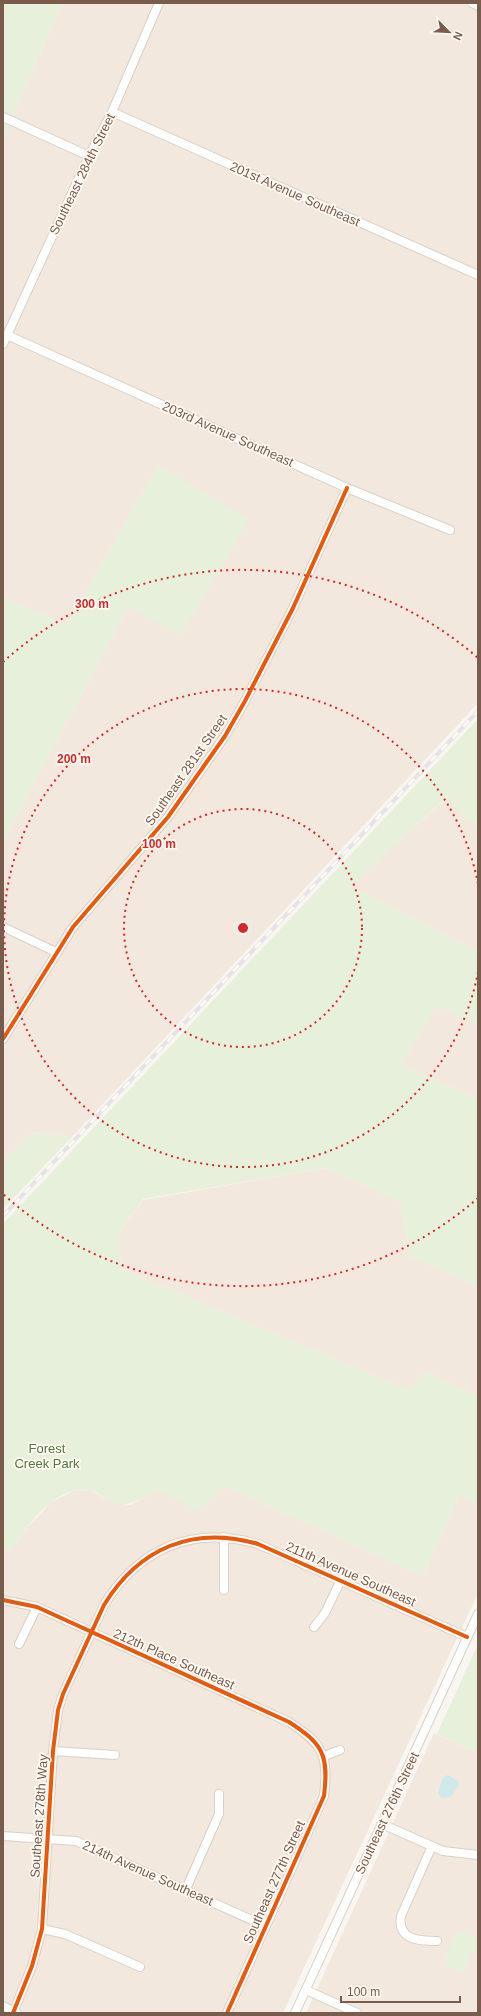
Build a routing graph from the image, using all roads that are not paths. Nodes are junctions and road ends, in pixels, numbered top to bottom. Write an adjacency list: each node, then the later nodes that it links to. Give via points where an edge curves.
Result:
1 (159, 3): 4 (street, Southeast 284th Street)
2 (472, 3): 3 (street)
3 (478, 6)
4 (112, 112): 6 (street, Southeast 284th Street); 7 (street, 201st Avenue Southeast)
5 (3, 117): 6 (street)
6 (89, 156): 8 (street, Southeast 284th Street)
7 (478, 275)
8 (7, 335): 9 (street, Southeast 284th Street); 10 (street, 203rd Avenue Southeast)
9 (3, 344)
10 (347, 488): 11 (street, 203rd Avenue Southeast); 13 (street, Southeast 281st Street, via 293,608 225,736 172,812 83,914)
11 (450, 530)
12 (3, 927): 13 (street)
13 (56, 952): 14 (street, Southeast 281st Street)
14 (3, 1039)
15 (224, 1536): 16 (street, 211th Avenue Southeast, via 258,1544); 17 (street); 22 (street, Southeast 278th Way, via 188,1541 163,1548 147,1558 112,1592)
16 (341, 1580): 21 (street, via 325,1613); 23 (street, 211th Avenue Southeast)
17 (224, 1590)
18 (3, 1600): 19 (street, 212th Place Southeast)
19 (37, 1608): 22 (street, 212th Place Southeast); 24 (street)
20 (478, 1614): 23 (street, Southeast 276th Street)
21 (314, 1627)
22 (90, 1632): 26 (street, Southeast 278th Way, via 58,1710); 28 (street, 212th Place Southeast, via 289,1722 313,1739)
23 (467, 1637): 30 (street, Southeast 276th Street)
24 (19, 1644)
25 (340, 1750): 28 (street)
26 (53, 1751): 27 (street); 32 (street, Southeast 278th Way)
27 (115, 1755)
28 (324, 1756): 36 (street, Southeast 277th Street, via 324,1796)
29 (219, 1794): 35 (street, via 219,1814)
30 (382, 1824): 33 (street); 40 (street, Southeast 276th Street)
31 (3, 1836): 32 (street, 214th Avenue Southeast)
32 (48, 1838): 35 (street, 214th Avenue Southeast, via 83,1844); 37 (street, Southeast 278th Way)
33 (432, 1846): 34 (street, via 448,1852); 38 (street, via 400,1923 402,1931 409,1937 421,1941)
34 (478, 1855)
35 (186, 1889): 36 (street, 214th Avenue Southeast)
36 (265, 1926): 43 (street, Southeast 277th Street)
37 (42, 1930): 39 (street, via 65,1934); 42 (street, Southeast 278th Way, via 32,1966)
38 (437, 1941)
39 (140, 1966)
40 (306, 1990): 44 (street, Southeast 276th Street); 45 (street)
41 (3, 2006): 42 (street)
42 (14, 2012)
43 (227, 2013)
44 (295, 2013)
45 (357, 2013)

